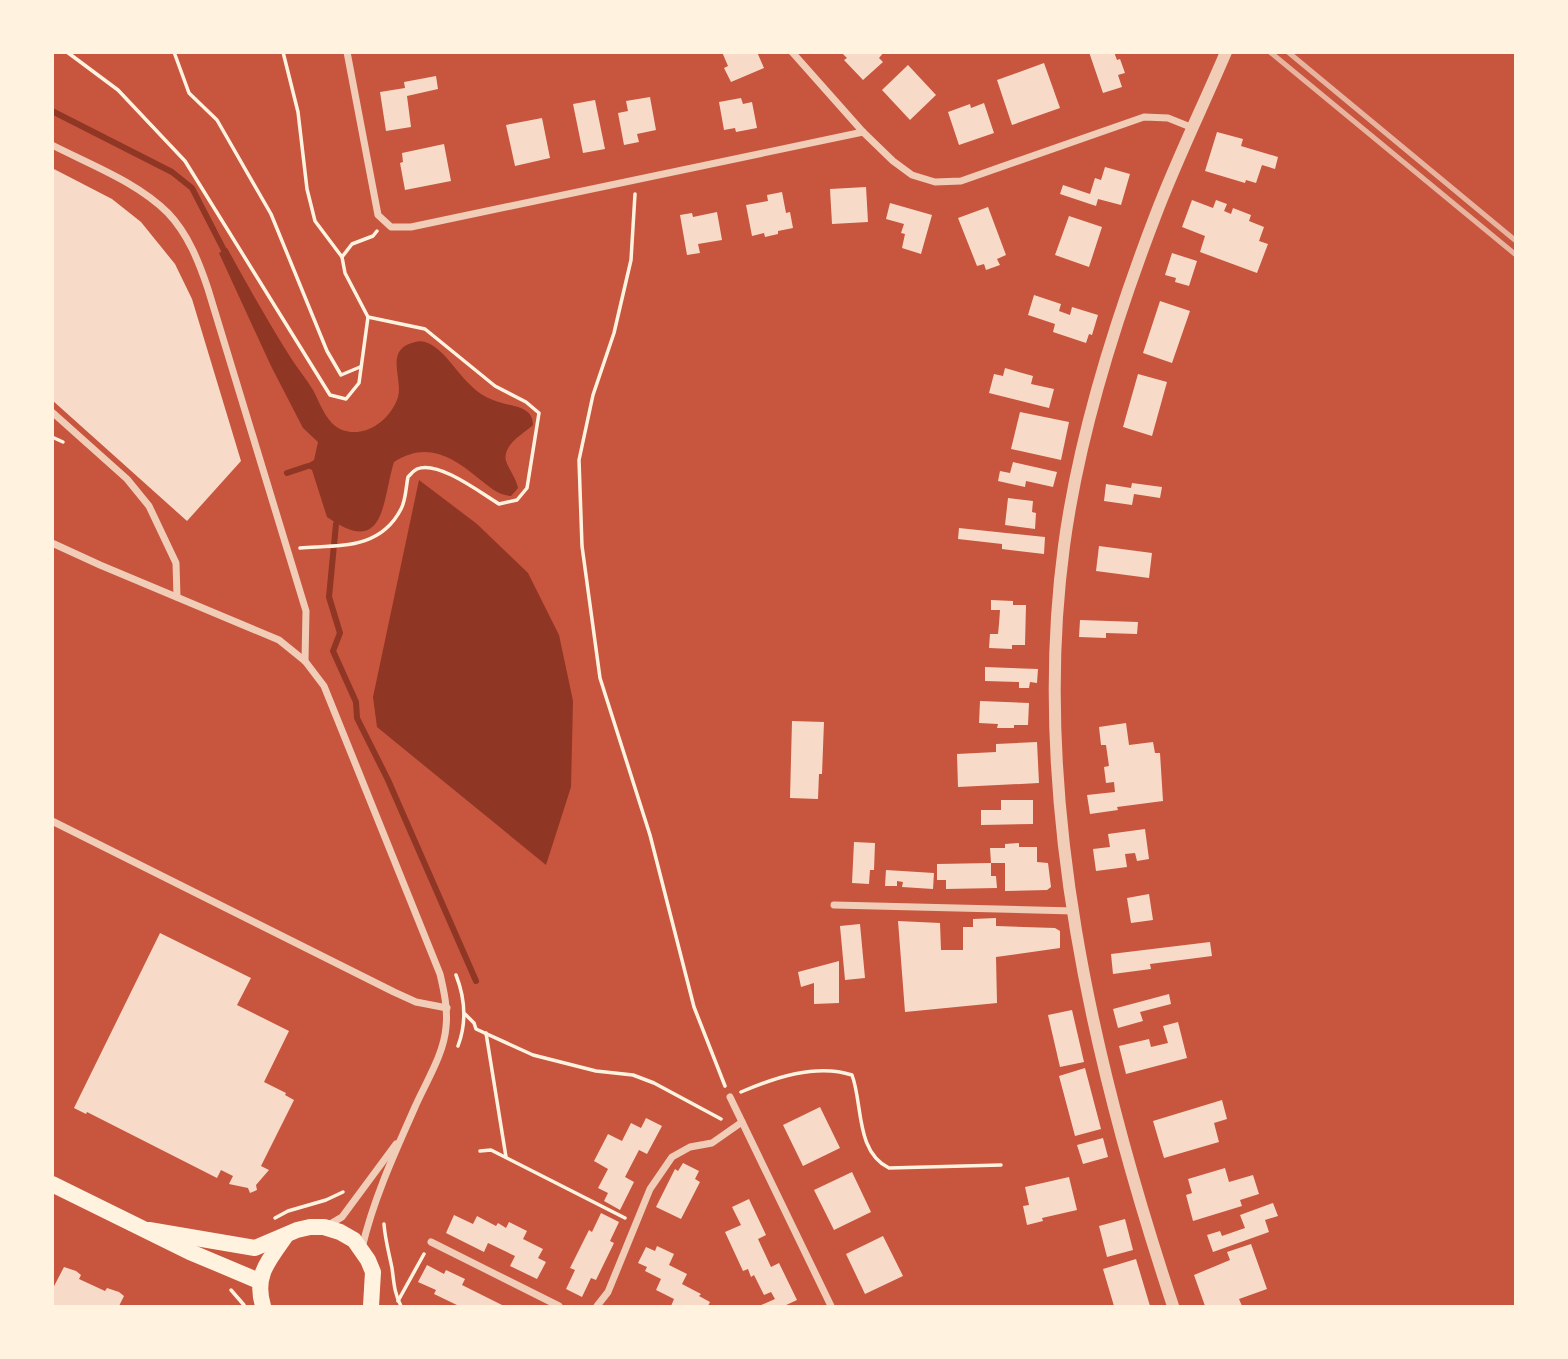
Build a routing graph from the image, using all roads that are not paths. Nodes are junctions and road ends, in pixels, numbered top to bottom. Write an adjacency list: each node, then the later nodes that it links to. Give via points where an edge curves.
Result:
1 (347, 52): 5 (street, via 378,215 391,227 411,227)
2 (792, 52): 5 (street)
3 (1226, 52): 4 (street)
4 (1193, 128): 5 (street, via 1168,118 1144,117 961,181 935,182 912,175); 13 (street, via 1156,213 1111,348 1088,428 1064,544 1055,710)
5 (863, 132)
6 (52, 145): 10 (street, via 143,193 169,214 196,254 306,611)
7 (52, 412): 9 (street, via 149,506 176,563)
8 (52, 543): 9 (street)
9 (177, 597): 10 (street, via 279,640)
10 (306, 661): 14 (street, via 324,686 440,974)
11 (52, 821): 14 (street, via 394,992)
12 (834, 905): 13 (street)
13 (1074, 911): 30 (street, via 1107,1082)
14 (447, 1008): 17 (street, via 441,1048)
15 (730, 1097): 16 (street)
16 (740, 1123): 28 (street, via 712,1143 672,1157 650,1189 608,1292); 29 (street)
17 (401, 1138): 19 (street, via 342,1217); 23 (street)
18 (52, 1184): 20 (main road)
19 (324, 1227): 21 (main road, via 297,1230); 23 (main road, via 354,1240)
20 (149, 1230): 21 (main road, via 255,1248); 24 (main road)
21 (285, 1237): 24 (main road)
22 (431, 1242): 27 (street)
23 (361, 1249): 25 (main road, via 373,1272)
24 (259, 1281): 26 (main road)
25 (373, 1305)
26 (263, 1307)
27 (559, 1307)
28 (597, 1307)
29 (831, 1307)
30 (1173, 1307)

